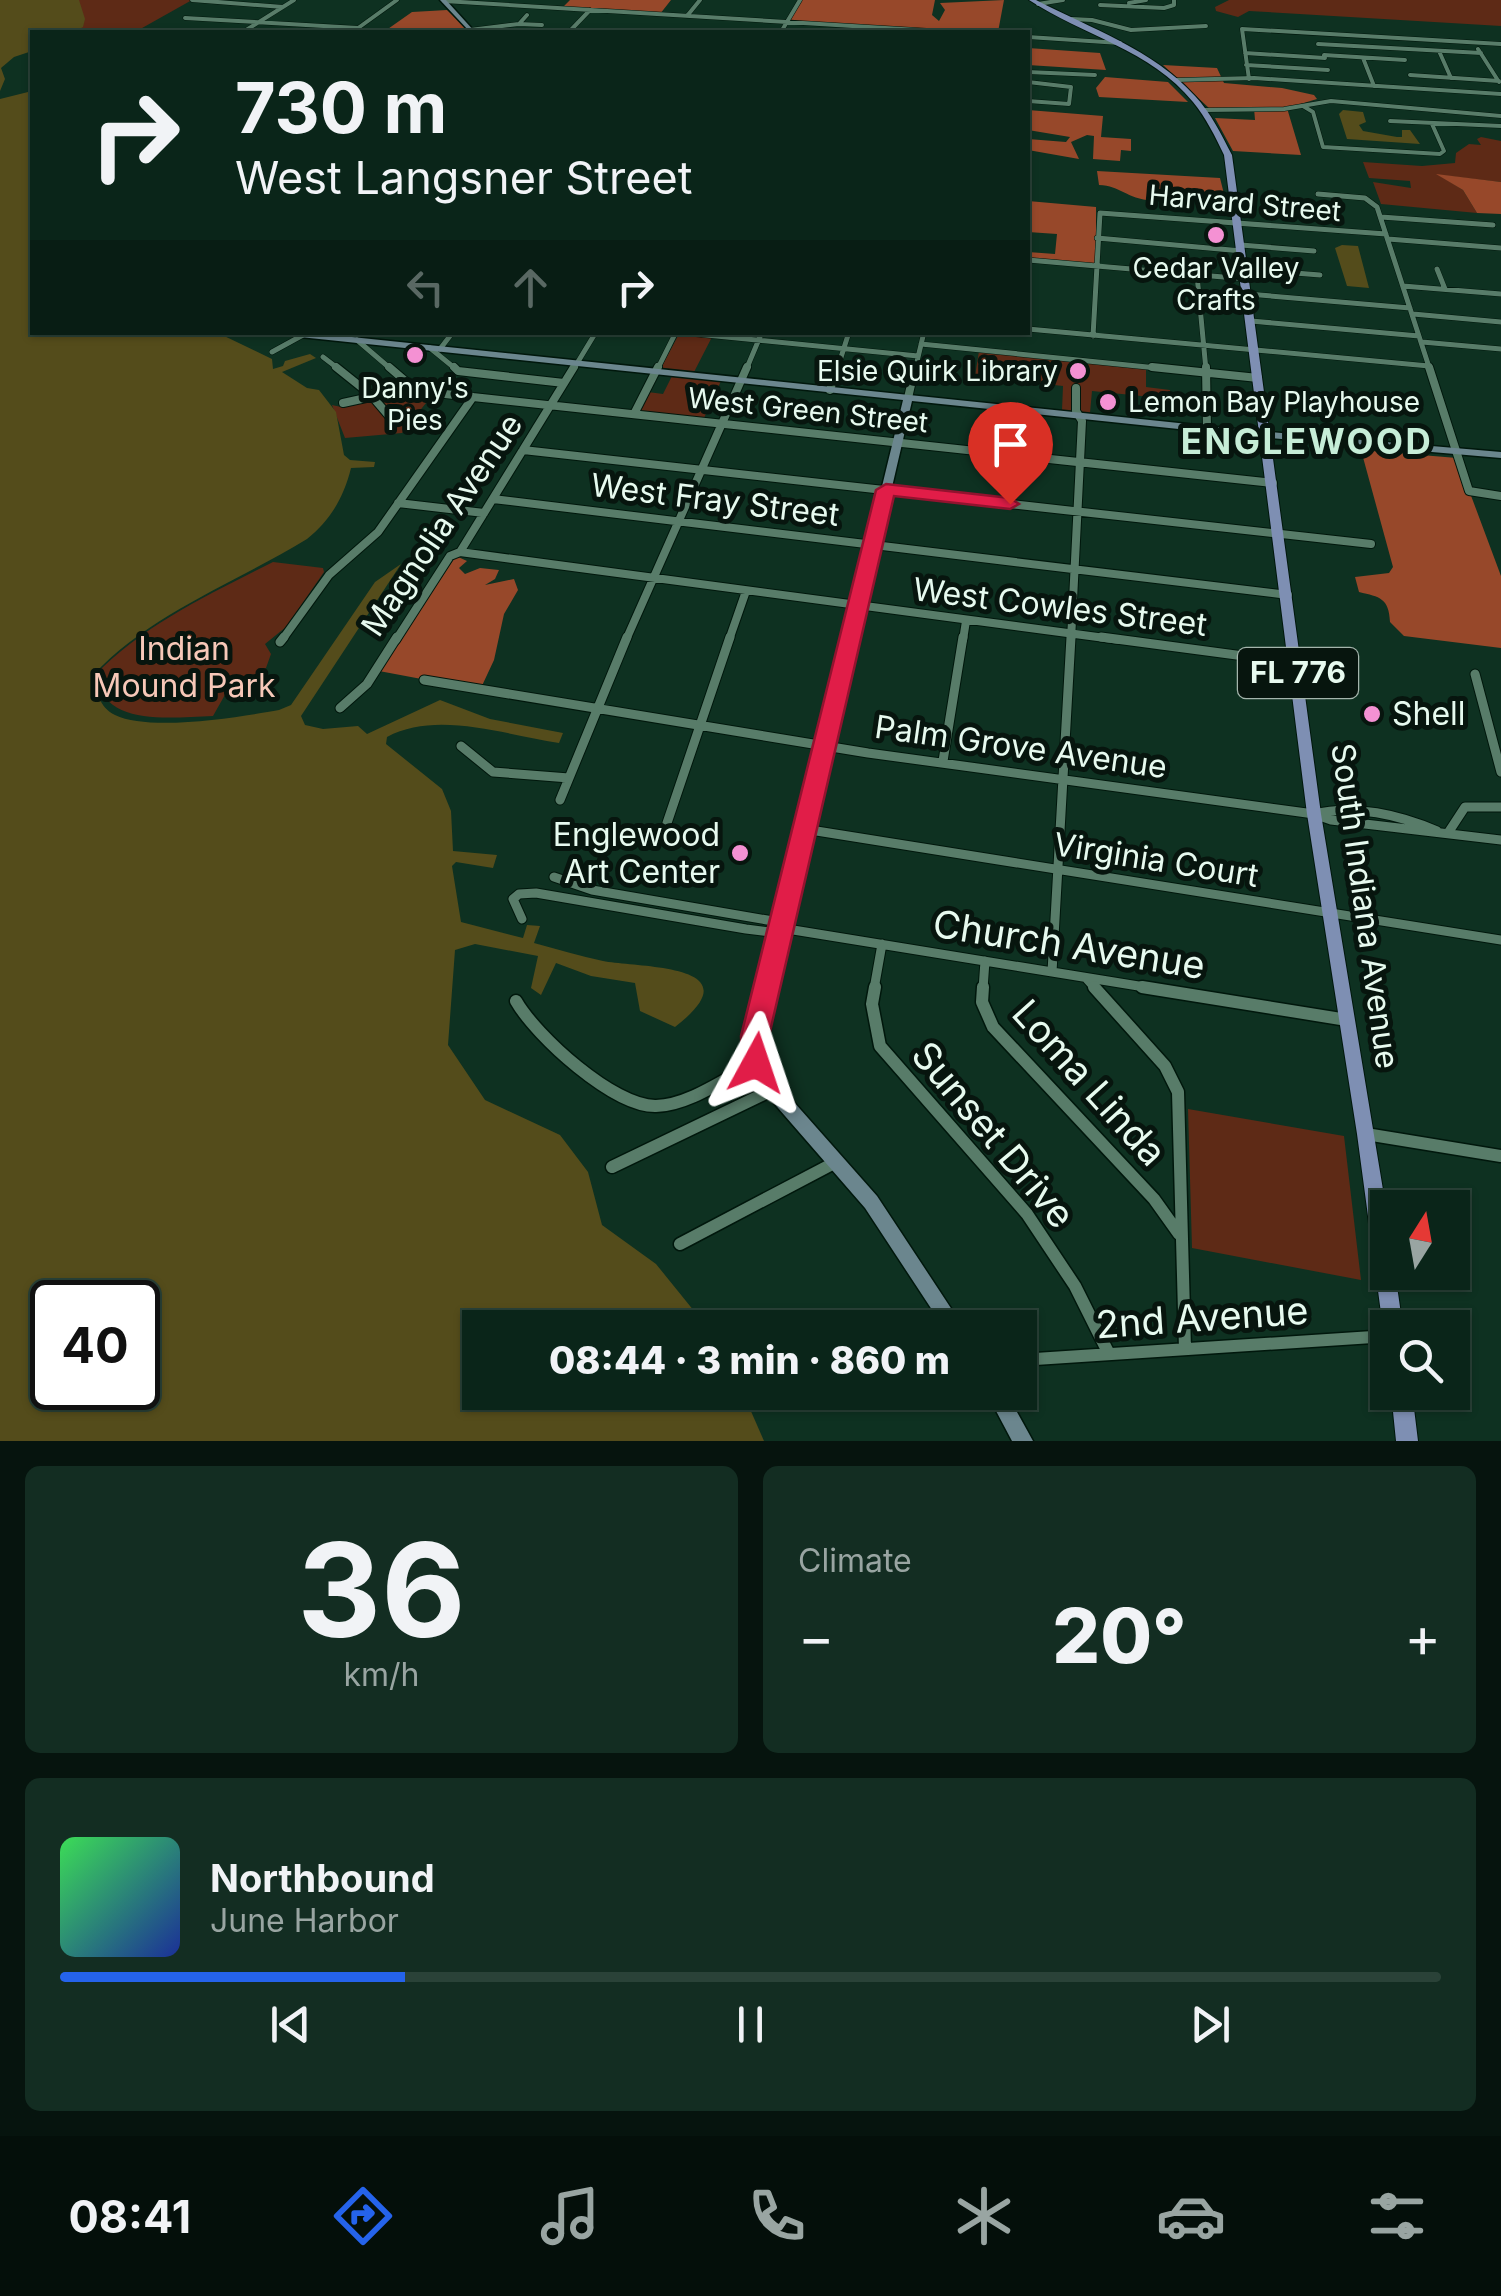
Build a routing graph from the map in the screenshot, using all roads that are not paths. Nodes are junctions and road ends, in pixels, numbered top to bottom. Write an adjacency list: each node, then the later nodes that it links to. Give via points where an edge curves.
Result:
1 (193, 0): 15 (street)
2 (294, 0): 15 (street)
3 (397, 0): 31 (street)
4 (568, 0): 17 (street)
5 (700, 0): 22 (street)
6 (800, 0): 26 (street)
7 (1063, 0): 11 (street)
8 (1146, 0): 12 (street)
9 (1174, 0): 18 (street)
10 (443, 1): 13 (street); 32 (street)
11 (1032, 1): 24 (main road, FL 776)
12 (1134, 1): 16 (street)
13 (500, 2): 17 (street)
14 (1100, 5): 16 (street)
15 (282, 7): 25 (street)
16 (1123, 7): 18 (street)
17 (559, 8): 19 (street)
18 (1168, 8): 20 (street)
19 (590, 10): 22 (street); 34 (street)
20 (1175, 10)
21 (527, 14): 27 (street)
22 (688, 16): 26 (street)
23 (184, 18): 25 (street)
24 (1072, 19): 29 (street, via 1162,29); 42 (main road, FL 776)
25 (259, 22): 30 (street); 31 (street)
26 (787, 22): 35 (street); 36 (street)
27 (518, 24): 28 (street); 33 (street)
28 (542, 25)
29 (1206, 26)
30 (246, 30)
31 (355, 30)
32 (470, 30)
33 (478, 30)
34 (572, 30)
35 (782, 30)
36 (918, 30)
37 (1277, 30): 38 (street); 47 (street, via 1241,29); 49 (street)
38 (1315, 32): 40 (street); 43 (street)
39 (1030, 37): 42 (street)
40 (1395, 37): 41 (street); 45 (street)
41 (1474, 42): 44 (street); 48 (street)
42 (1123, 43): 62 (main road, FL 776)
43 (1318, 44): 45 (street); 50 (street)
44 (1501, 44)
45 (1400, 48): 46 (street); 52 (street)
46 (1439, 51): 48 (street); 61 (street)
47 (1244, 53): 49 (street); 55 (street)
48 (1481, 54): 53 (street)
49 (1283, 56): 50 (street)
50 (1324, 57): 51 (street); 56 (street)
51 (1363, 58): 52 (street); 66 (street)
52 (1405, 60): 59 (street)
53 (1486, 63): 54 (street); 65 (street)
54 (1501, 64)
55 (1246, 65): 56 (street); 60 (street)
56 (1328, 70): 64 (street)
57 (1030, 72): 58 (street)
58 (1094, 75)
59 (1410, 76): 61 (street); 67 (street)
60 (1248, 78): 62 (street); 64 (street)
61 (1451, 78): 65 (street)
62 (1176, 80): 72 (main road, FL 776)
63 (1030, 82): 69 (street, via 1071,87 1069,104)
64 (1332, 83): 66 (street)
65 (1500, 83)
66 (1374, 86): 67 (street)
67 (1416, 88): 68 (street)
68 (1501, 94)
69 (1030, 101)
70 (1384, 105): 71 (street); 73 (street); 74 (street, via 1388,124)
71 (1303, 106): 72 (street); 74 (street, via 1314,112 1323,146 1442,154)
72 (1205, 110): 78 (main road, FL 776, via 1228,155)
73 (1501, 116)
74 (1432, 124): 75 (street)
75 (1501, 126)
76 (1318, 194): 77 (street, via 1365,198)
77 (1381, 217): 79 (street); 80 (street)
78 (1238, 223): 80 (street, Harvard Street); 81 (street, Harvard Street, via 1100,213); 82 (main road, FL 776)
79 (1493, 226)
80 (1388, 237): 83 (street, Harvard Street); 91 (street)
81 (1097, 238): 82 (street); 86 (street)
82 (1242, 248): 84 (street); 88 (main road, FL 776)
83 (1501, 248)
84 (1314, 250)
85 (1030, 260): 86 (street)
86 (1098, 266): 89 (street); 107 (street)
87 (1437, 268): 92 (street)
88 (1246, 274): 89 (street); 90 (street); 93 (main road, FL 776)
89 (1196, 275): 112 (street)
90 (1320, 275)
91 (1403, 286): 92 (street); 95 (street)
92 (1444, 289): 94 (street)
93 (1248, 294): 95 (street); 96 (main road, FL 776)
94 (1501, 294)
95 (1412, 311): 97 (street); 109 (street)
96 (1251, 321): 109 (street); 116 (main road, FL 776)
97 (1501, 322)
98 (1030, 329): 107 (street)
99 (302, 335): 117 (street)
100 (313, 335): 110 (street)
101 (449, 335): 113 (street)
102 (594, 335): 120 (street, Magnolia Avenue)
103 (674, 335): 122 (street)
104 (726, 335): 108 (street)
105 (848, 335): 114 (street)
106 (923, 335): 111 (street)
107 (1094, 336): 112 (street)
108 (760, 337): 114 (street); 125 (street)
109 (1421, 339): 115 (street); 121 (street)
110 (357, 340): 113 (street); 127 (street)
111 (921, 344): 118 (street); 123 (street)
112 (1202, 346): 116 (street); 123 (street)
113 (435, 349): 120 (street); 126 (street, via 458,371)
114 (843, 349): 118 (street); 129 (street)
115 (1501, 349)
116 (1255, 351): 121 (street); 124 (main road, FL 776)
117 (272, 352)
118 (918, 356): 132 (street)
119 (324, 357): 130 (street)
120 (576, 363): 122 (street); 126 (street, Magnolia Avenue)
121 (1430, 366): 143 (street)
122 (655, 371): 125 (street); 135 (street)
123 (1205, 372): 124 (street); 139 (street)
124 (1258, 378): 140 (main road, FL 776)
125 (742, 380): 129 (street); 138 (street)
126 (564, 384): 134 (street, Magnolia Avenue)
127 (412, 388): 130 (street); 131 (street, West Green Street)
128 (1076, 388): 136 (street)
129 (830, 390): 132 (street)
130 (373, 397): 133 (street); 137 (street)
131 (473, 397): 134 (street, West Green Street); 151 (street)
132 (908, 398): 136 (street); 141 (street)
133 (343, 404)
134 (551, 405): 135 (street, West Green Street); 142 (street, Magnolia Avenue)
135 (634, 414): 138 (street, West Green Street)
136 (1079, 416): 139 (street); 145 (street)
137 (394, 422)
138 (723, 423): 141 (street, West Green Street); 146 (street)
139 (1207, 429): 140 (street)
140 (1266, 434): 143 (street); 147 (main road, South Indiana Avenue / FL 776)
141 (897, 442): 145 (street, West Green Street); 148 (street)
142 (524, 450): 146 (street); 150 (street, Magnolia Avenue)
143 (1456, 453): 144 (street); 149 (street, via 1469,491)
144 (1501, 458)
145 (1080, 462): 147 (street, West Green Street); 153 (street)
146 (703, 470): 148 (street); 154 (street)
147 (1273, 483): 155 (main road, South Indiana Avenue / FL 776)
148 (886, 490): 153 (street); 156 (street)
149 (1501, 496)
150 (493, 499): 152 (street, Magnolia Avenue); 154 (street, West Fray Street)
151 (398, 503): 152 (street); 166 (street, via 372,539 329,575)
152 (484, 512): 158 (street, Magnolia Avenue)
153 (1078, 512): 155 (street); 159 (street)
154 (680, 522): 156 (street, West Fray Street); 160 (street)
155 (1280, 536): 157 (street); 162 (main road, South Indiana Avenue / FL 776)
156 (872, 544): 159 (street, West Fray Street); 163 (street)
157 (1371, 544)
158 (460, 552): 160 (street, West Cowles Street); 170 (street, Magnolia Avenue, via 450,556 367,684)
159 (1075, 569): 162 (street, West Fray Street); 165 (street)
160 (654, 579): 161 (street, West Cowles Street); 171 (street)
161 (746, 591): 163 (street, West Cowles Street); 172 (street)
162 (1288, 595): 167 (main road, South Indiana Avenue / FL 776)
163 (858, 606): 164 (street, West Cowles Street); 173 (street)
164 (966, 622): 165 (street, West Cowles Street); 175 (street)
165 (1071, 635): 167 (street, West Cowles Street); 178 (street)
166 (280, 642)
167 (1297, 662): 181 (main road, South Indiana Avenue / FL 776)
168 (1474, 674): 176 (street)
169 (424, 680): 171 (street, Palm Grove Avenue)
170 (340, 708)
171 (596, 710): 172 (street, Palm Grove Avenue); 177 (street)
172 (700, 726): 173 (street, Palm Grove Avenue); 182 (street)
173 (824, 744): 175 (street, Palm Grove Avenue); 183 (street)
174 (461, 746): 177 (street, via 493,772)
175 (943, 761): 178 (street, Palm Grove Avenue)
176 (1501, 772)
177 (569, 778): 179 (street)
178 (1062, 779): 181 (street, Palm Grove Avenue); 186 (street)
179 (560, 800)
180 (1501, 807): 184 (street, via 1465,808)
181 (1314, 814): 184 (street, Palm Grove Avenue); 188 (main road, South Indiana Avenue / FL 776)
182 (667, 823)
183 (804, 829): 186 (street, Virginia Court); 190 (street)
184 (1444, 832): 185 (street, Palm Grove Avenue)
185 (1501, 840)
186 (1058, 870): 188 (street, Virginia Court); 194 (street)
187 (554, 877): 190 (street, via 592,890 773,921)
188 (1329, 912): 191 (street, Virginia Court); 197 (main road, South Indiana Avenue / FL 776)
189 (522, 918): 190 (street, via 512,899 530,892 770,932)
190 (781, 928): 192 (street, Church Avenue); 198 (street, via 755,1036)
191 (1501, 940)
192 (882, 944): 193 (street, Church Avenue); 210 (street, Sunset Drive, via 872,1010 880,1046 1027,1214 1075,1286)
193 (985, 961): 194 (street, Church Avenue); 204 (street, Loma Linda, via 982,1002 993,1027)
194 (1052, 972): 195 (street, Church Avenue)
195 (1086, 978): 197 (street, Church Avenue); 204 (street, via 1176,1085)
196 (516, 1001): 198 (street, via 560,1050 636,1104 661,1105)
197 (1348, 1020): 200 (main road, South Indiana Avenue / FL 776)
198 (756, 1063): 199 (street)
199 (772, 1090): 202 (street); 203 (street)
200 (1366, 1134): 201 (street); 207 (main road, South Indiana Avenue / FL 776)
201 (1501, 1156)
202 (836, 1162): 205 (street); 206 (street, via 895,1234)
203 (612, 1167)
204 (1180, 1234): 209 (street)
205 (680, 1244)
206 (943, 1310)
207 (1390, 1310)
208 (1370, 1337): 209 (street, 2nd Avenue)
209 (1185, 1349): 210 (street, 2nd Avenue)
210 (1109, 1354): 211 (street, 2nd Avenue)
211 (1037, 1359)
212 (1006, 1410): 214 (street)
213 (1403, 1410): 215 (main road)
214 (1024, 1441)
215 (1407, 1441)

